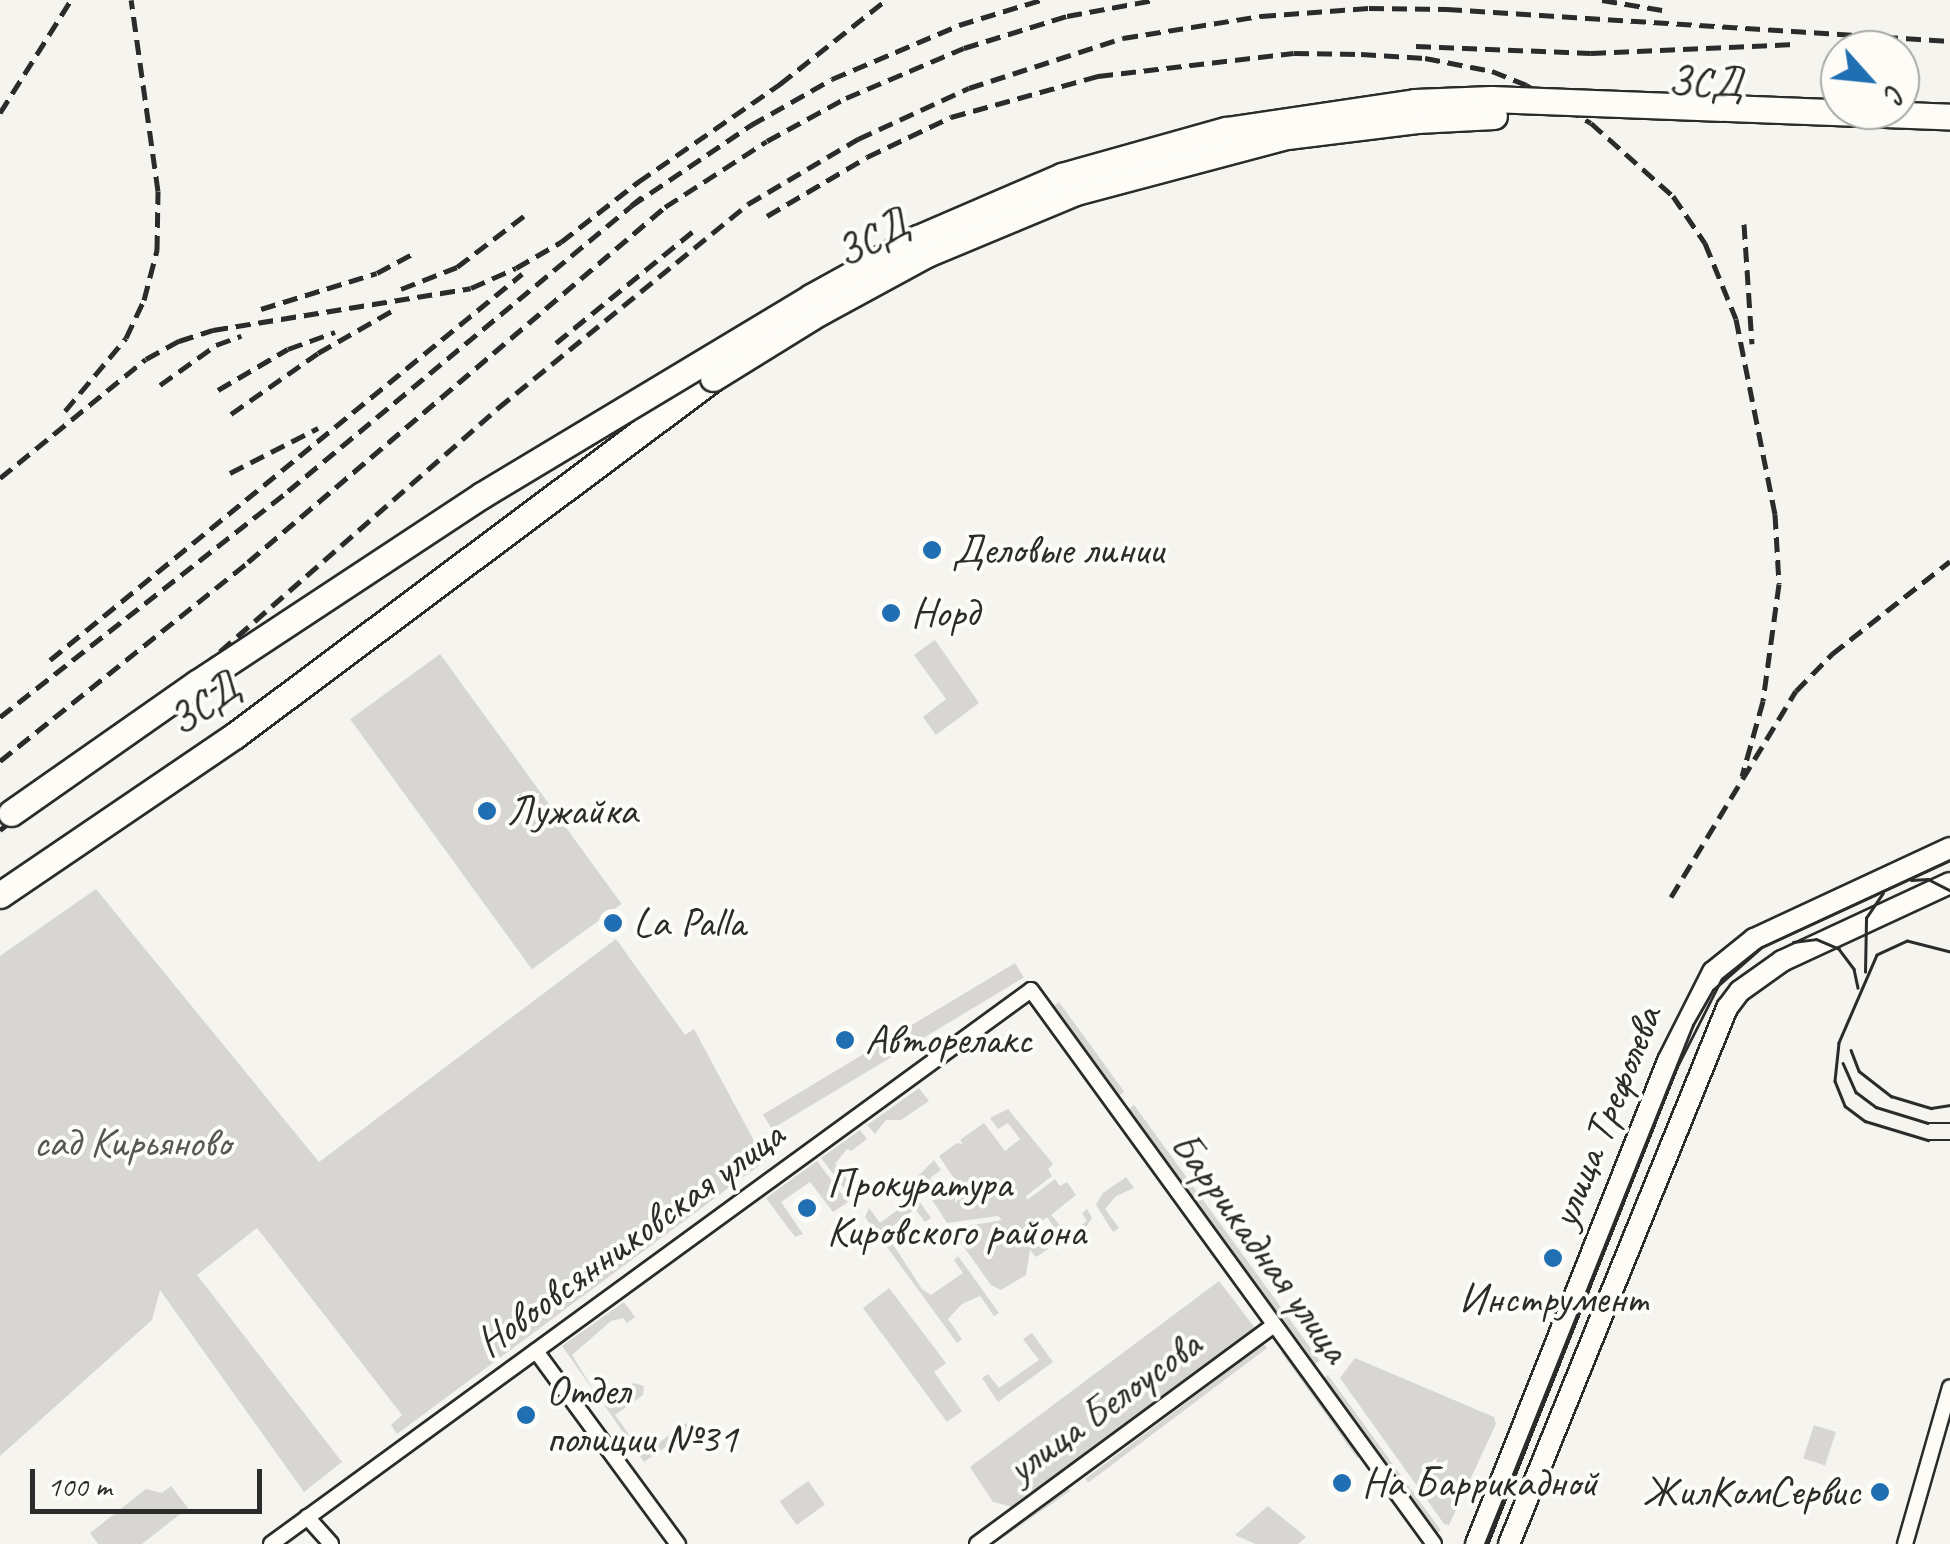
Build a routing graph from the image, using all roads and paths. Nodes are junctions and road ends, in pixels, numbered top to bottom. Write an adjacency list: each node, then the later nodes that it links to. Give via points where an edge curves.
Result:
1 (1950, 117): 3 (highway, ЗСД, bridge, via 1530,100 1415,102 1226,130 1062,176 918,238 810,296 498,485)
2 (1950, 133): 6 (highway, ЗСД, bridge, via 1493,116 1417,120 1234,147 1025,211 912,262 713,378 234,736)
3 (0, 820)
4 (1950, 848): 17 (main road, улица Трефолева, via 1754,940 1731,954 1699,992)
5 (1950, 883): 18 (main road, улица Трефолева, via 1782,961 1726,1008)
6 (0, 895)
7 (1030, 990): 8 (street, Баррикадная улица); 9 (street, Новоовсянниковская улица)
8 (1273, 1326): 15 (street, улица Белоусова); 16 (street, Баррикадная улица)
9 (536, 1351): 11 (street, Новоовсянниковская улица); 14 (street)
10 (1950, 1387): 19 (street)
11 (308, 1517): 12 (street, Новоовсянниковская улица); 13 (street)
12 (271, 1544)
13 (331, 1544)
14 (678, 1544)
15 (977, 1544)
16 (1434, 1544)
17 (1476, 1544)
18 (1509, 1544)
19 (1905, 1544)

